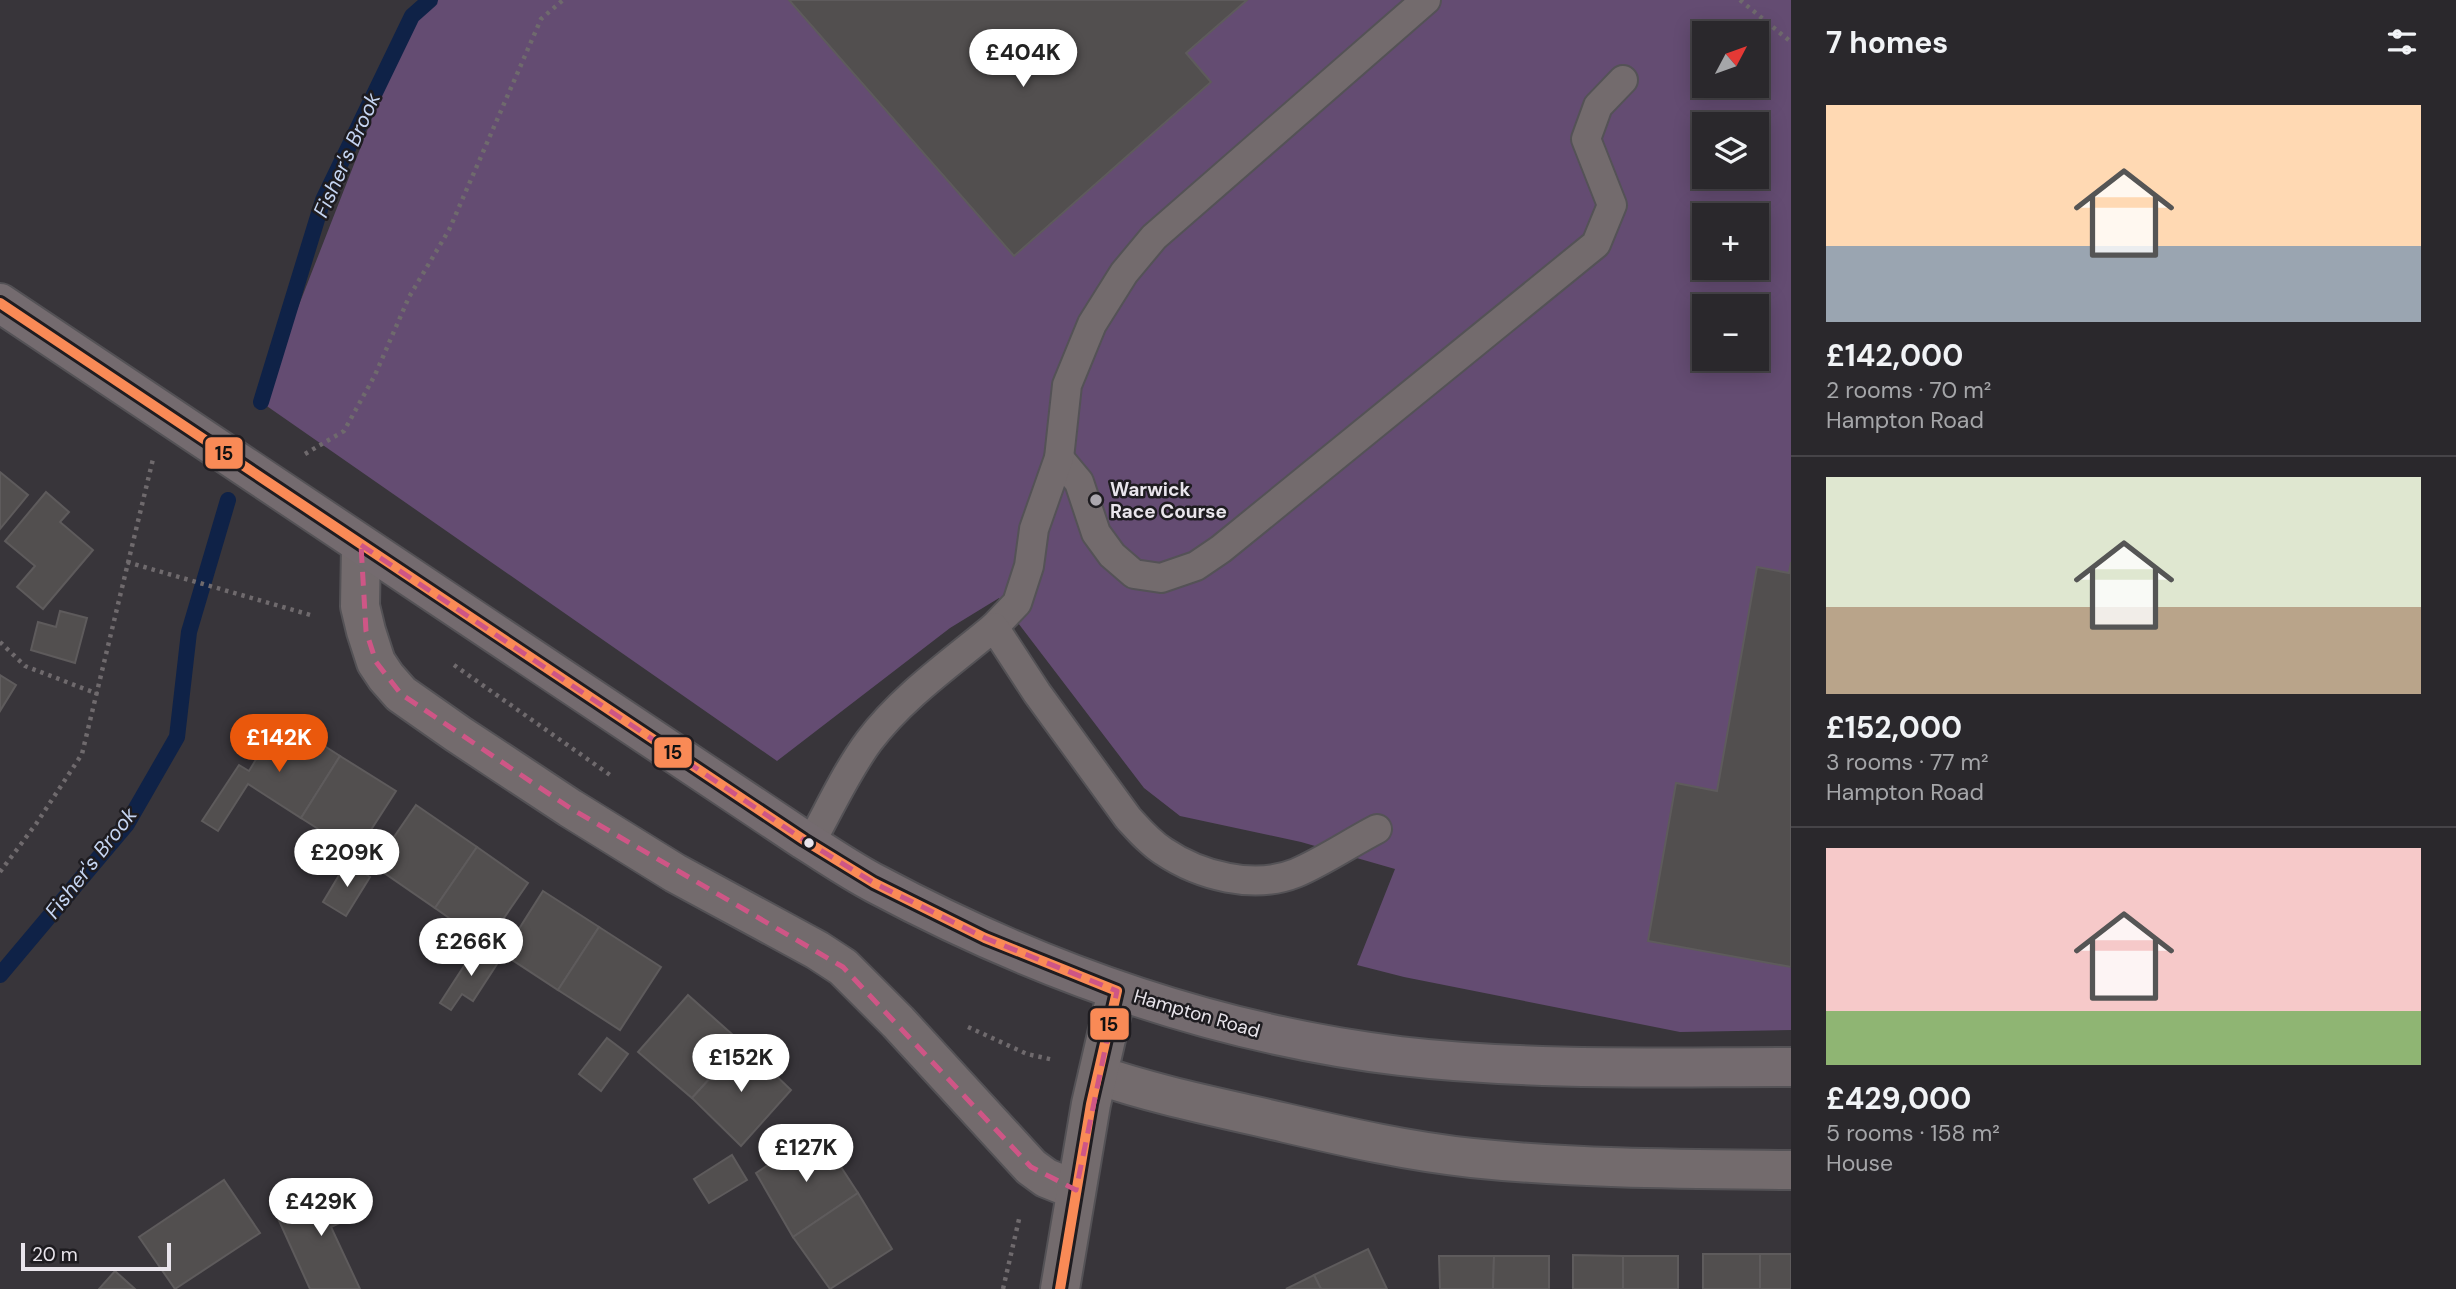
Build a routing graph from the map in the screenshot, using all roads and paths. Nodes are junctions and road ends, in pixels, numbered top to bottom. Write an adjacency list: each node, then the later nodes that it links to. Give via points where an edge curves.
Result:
1 (563, 0): 9 (path, via 541,19 449,230 409,297 344,431)
2 (1426, 0): 8 (lane, via 1154,237 1124,273 1092,324 1067,385)
3 (1740, 0): 4 (path)
4 (1791, 42)
5 (1623, 80): 8 (lane, via 1598,106 1586,139 1612,205 1596,244 1196,566 1161,578 1134,573 1112,555 1096,533 1079,482)
6 (0, 303): 7 (main road, Hampton Road)
7 (165, 414): 9 (main road, Hampton Road); 11 (path)
8 (1059, 458): 13 (lane, via 1034,529 1017,603)
9 (262, 479): 10 (main road, Hampton Road)
10 (361, 545): 17 (main road, Hampton Road); 24 (street, via 360,606 366,631 376,662 401,694 675,873 843,967 1031,1167)
11 (127, 562): 12 (path); 15 (path)
12 (321, 618)
13 (994, 628): 16 (lane, via 1128,818 1144,836 1182,863 1232,879 1276,879); 17 (lane, via 883,724)
14 (0, 642): 15 (path, via 25,667)
15 (98, 694): 18 (path, via 82,754)
16 (1377, 829)
17 (810, 844): 19 (main road, Hampton Road, via 874,883 985,938)
18 (0, 872)
19 (1117, 991): 21 (main road, Hampton Road, via 1236,1027 1400,1056 1576,1067); 22 (street)
20 (965, 1025): 22 (path, via 1027,1054)
21 (1791, 1067)
22 (1082, 1069): 23 (street, via 1134,1088 1293,1125 1470,1158); 24 (street)
23 (1791, 1170)
24 (1076, 1190): 25 (street)
25 (1060, 1289)

